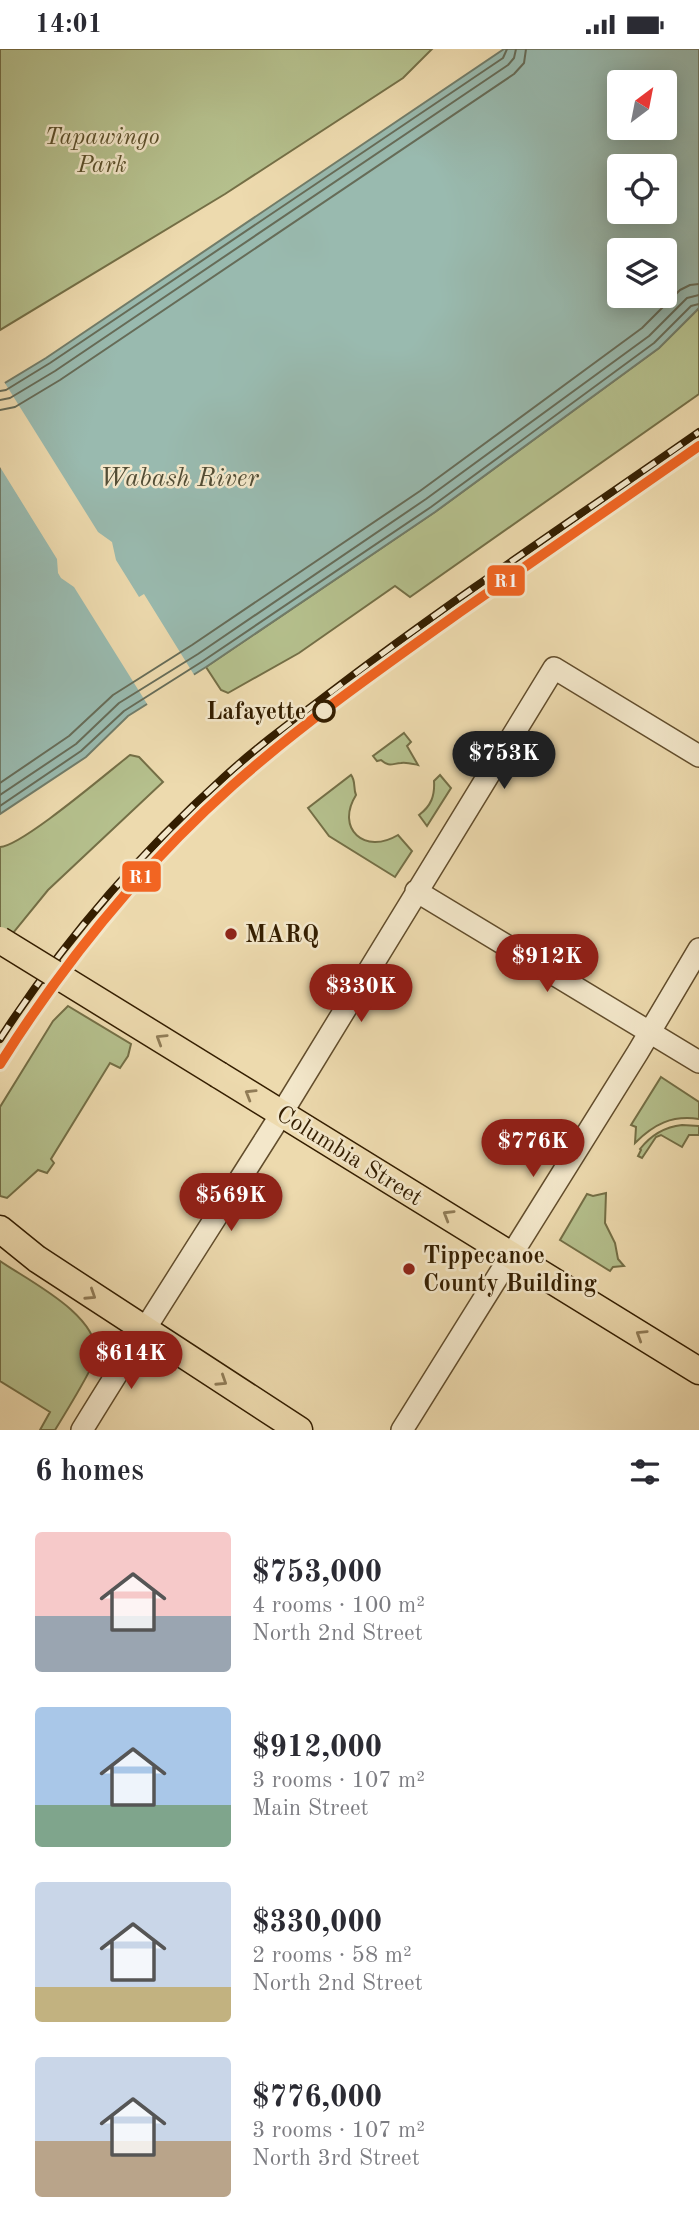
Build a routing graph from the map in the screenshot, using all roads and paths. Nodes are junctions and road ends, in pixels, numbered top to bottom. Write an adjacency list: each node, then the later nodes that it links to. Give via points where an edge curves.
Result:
1 (699, 756): 2 (street, via 554,668)
2 (416, 891): 5 (street); 7 (street)
3 (0, 940): 7 (main road, Columbia Street, one-way to 3, bridge)
4 (699, 949): 5 (street)
5 (651, 1032): 6 (street); 9 (street)
6 (699, 1062)
7 (282, 1112): 9 (main road, Columbia Street, one-way to 7); 10 (street)
8 (0, 1229): 10 (main road, one-way to 10)
9 (513, 1255): 11 (main road, Columbia Street, one-way to 9); 14 (street)
10 (144, 1331): 12 (street); 13 (main road, one-way to 13)
11 (699, 1371)
12 (82, 1430)
13 (299, 1430)
14 (402, 1430)

